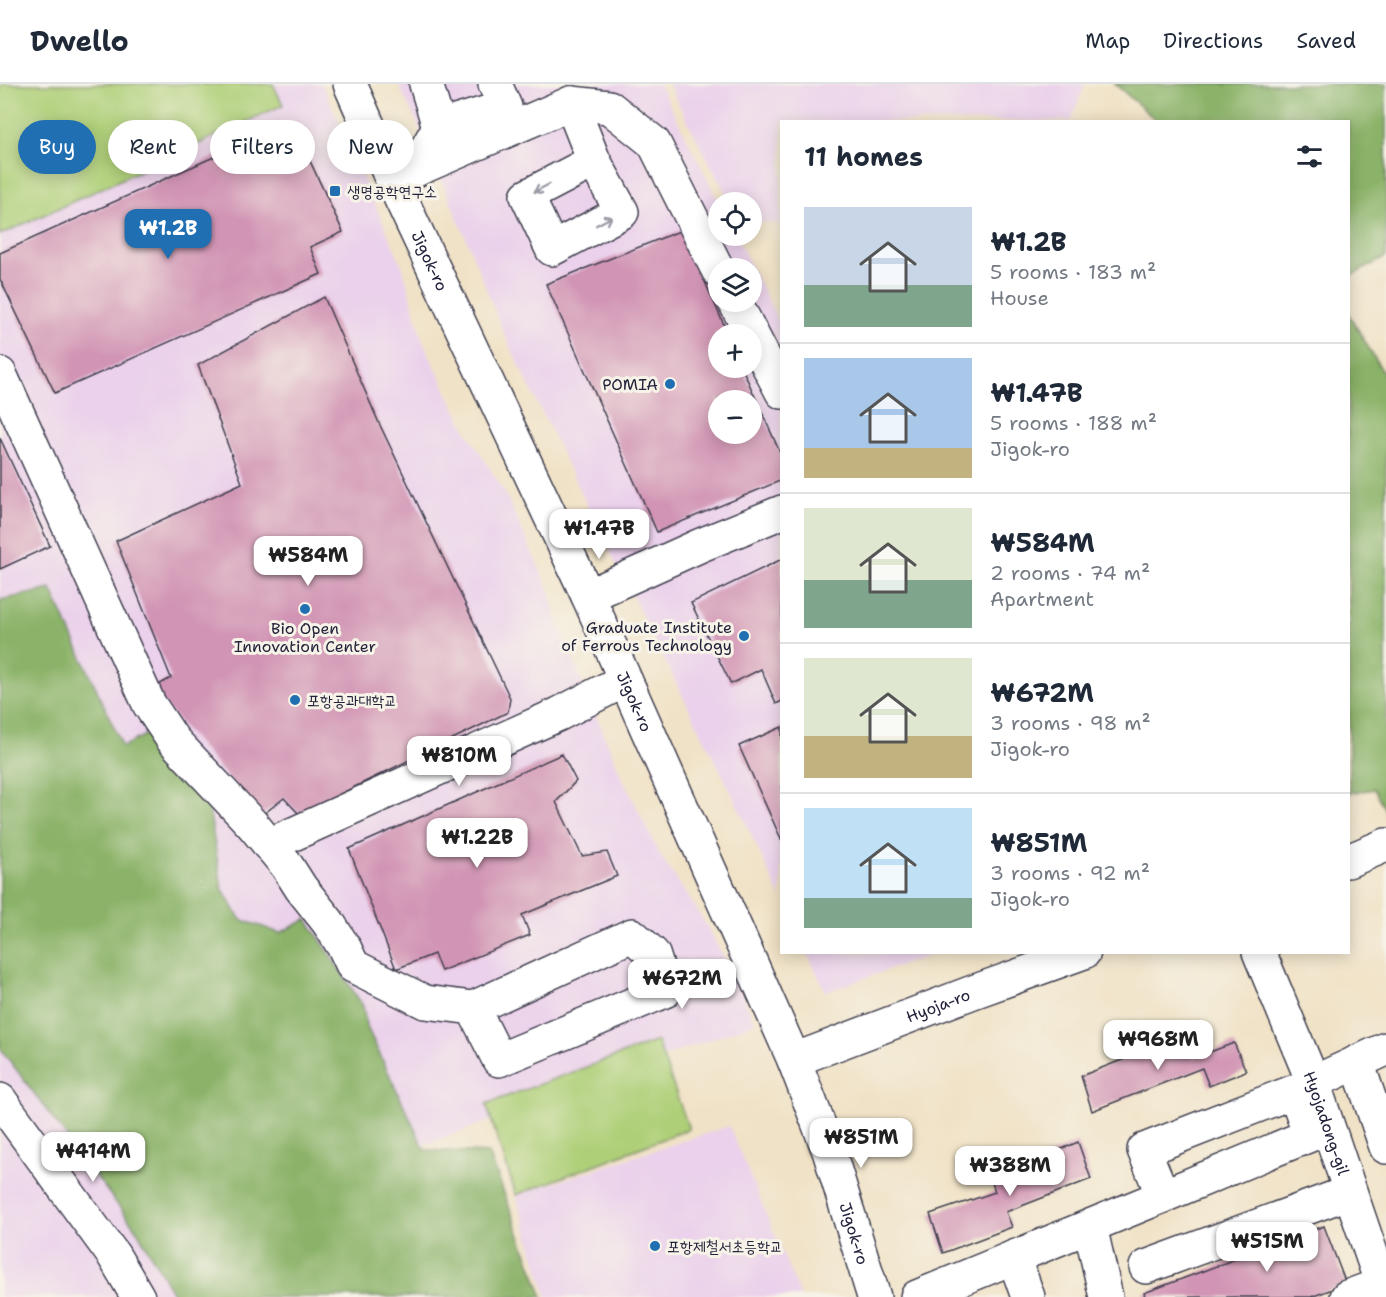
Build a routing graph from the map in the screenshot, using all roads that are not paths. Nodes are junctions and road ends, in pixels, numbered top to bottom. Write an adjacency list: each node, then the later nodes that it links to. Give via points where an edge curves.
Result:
1 (350, 84): 7 (street, Jigok-ro)
2 (426, 84): 5 (street)
3 (495, 84): 5 (street, via 505,107)
4 (571, 103): 6 (street); 7 (street); 8 (street, via 609,107 654,143)
5 (439, 127): 7 (street)
6 (594, 160)
7 (403, 176): 13 (street, Jigok-ro)
8 (712, 258)
9 (740, 312): 11 (street)
10 (0, 374): 15 (street, via 149,704 174,740)
11 (780, 388)
12 (780, 513): 13 (street)
13 (588, 596): 14 (street, Jigok-ro)
14 (625, 680): 15 (street, via 559,714); 22 (street, Jigok-ro)
15 (270, 845): 20 (street, via 328,922 353,966 424,1002)
16 (1386, 845): 17 (street)
17 (1350, 860)
18 (1078, 954): 22 (street, Hyoja-ro)
19 (1260, 954): 23 (street, Hyojadong-gil)
20 (472, 1008): 20 (street, via 499,1060 665,991 653,954 632,935)
21 (1372, 1055): 23 (street); 25 (street)
22 (794, 1060): 33 (street, Jigok-ro, via 829,1150)
23 (1304, 1087): 26 (street, Hyojadong-gil); 27 (street, via 1310,1135); 27 (street, via 1144,1150)
24 (0, 1100): 32 (street, via 114,1256)
25 (1386, 1146)
26 (1350, 1192): 30 (street); 31 (street, Hyojadong-gil)
27 (1163, 1196): 28 (street)
28 (1090, 1226): 29 (street); 36 (street)
29 (1014, 1257): 34 (street); 35 (street)
30 (1146, 1267)
31 (1384, 1290): 37 (street)
32 (138, 1297)
33 (874, 1297)
34 (917, 1297)
35 (1028, 1297)
36 (1106, 1297)
37 (1347, 1297)

